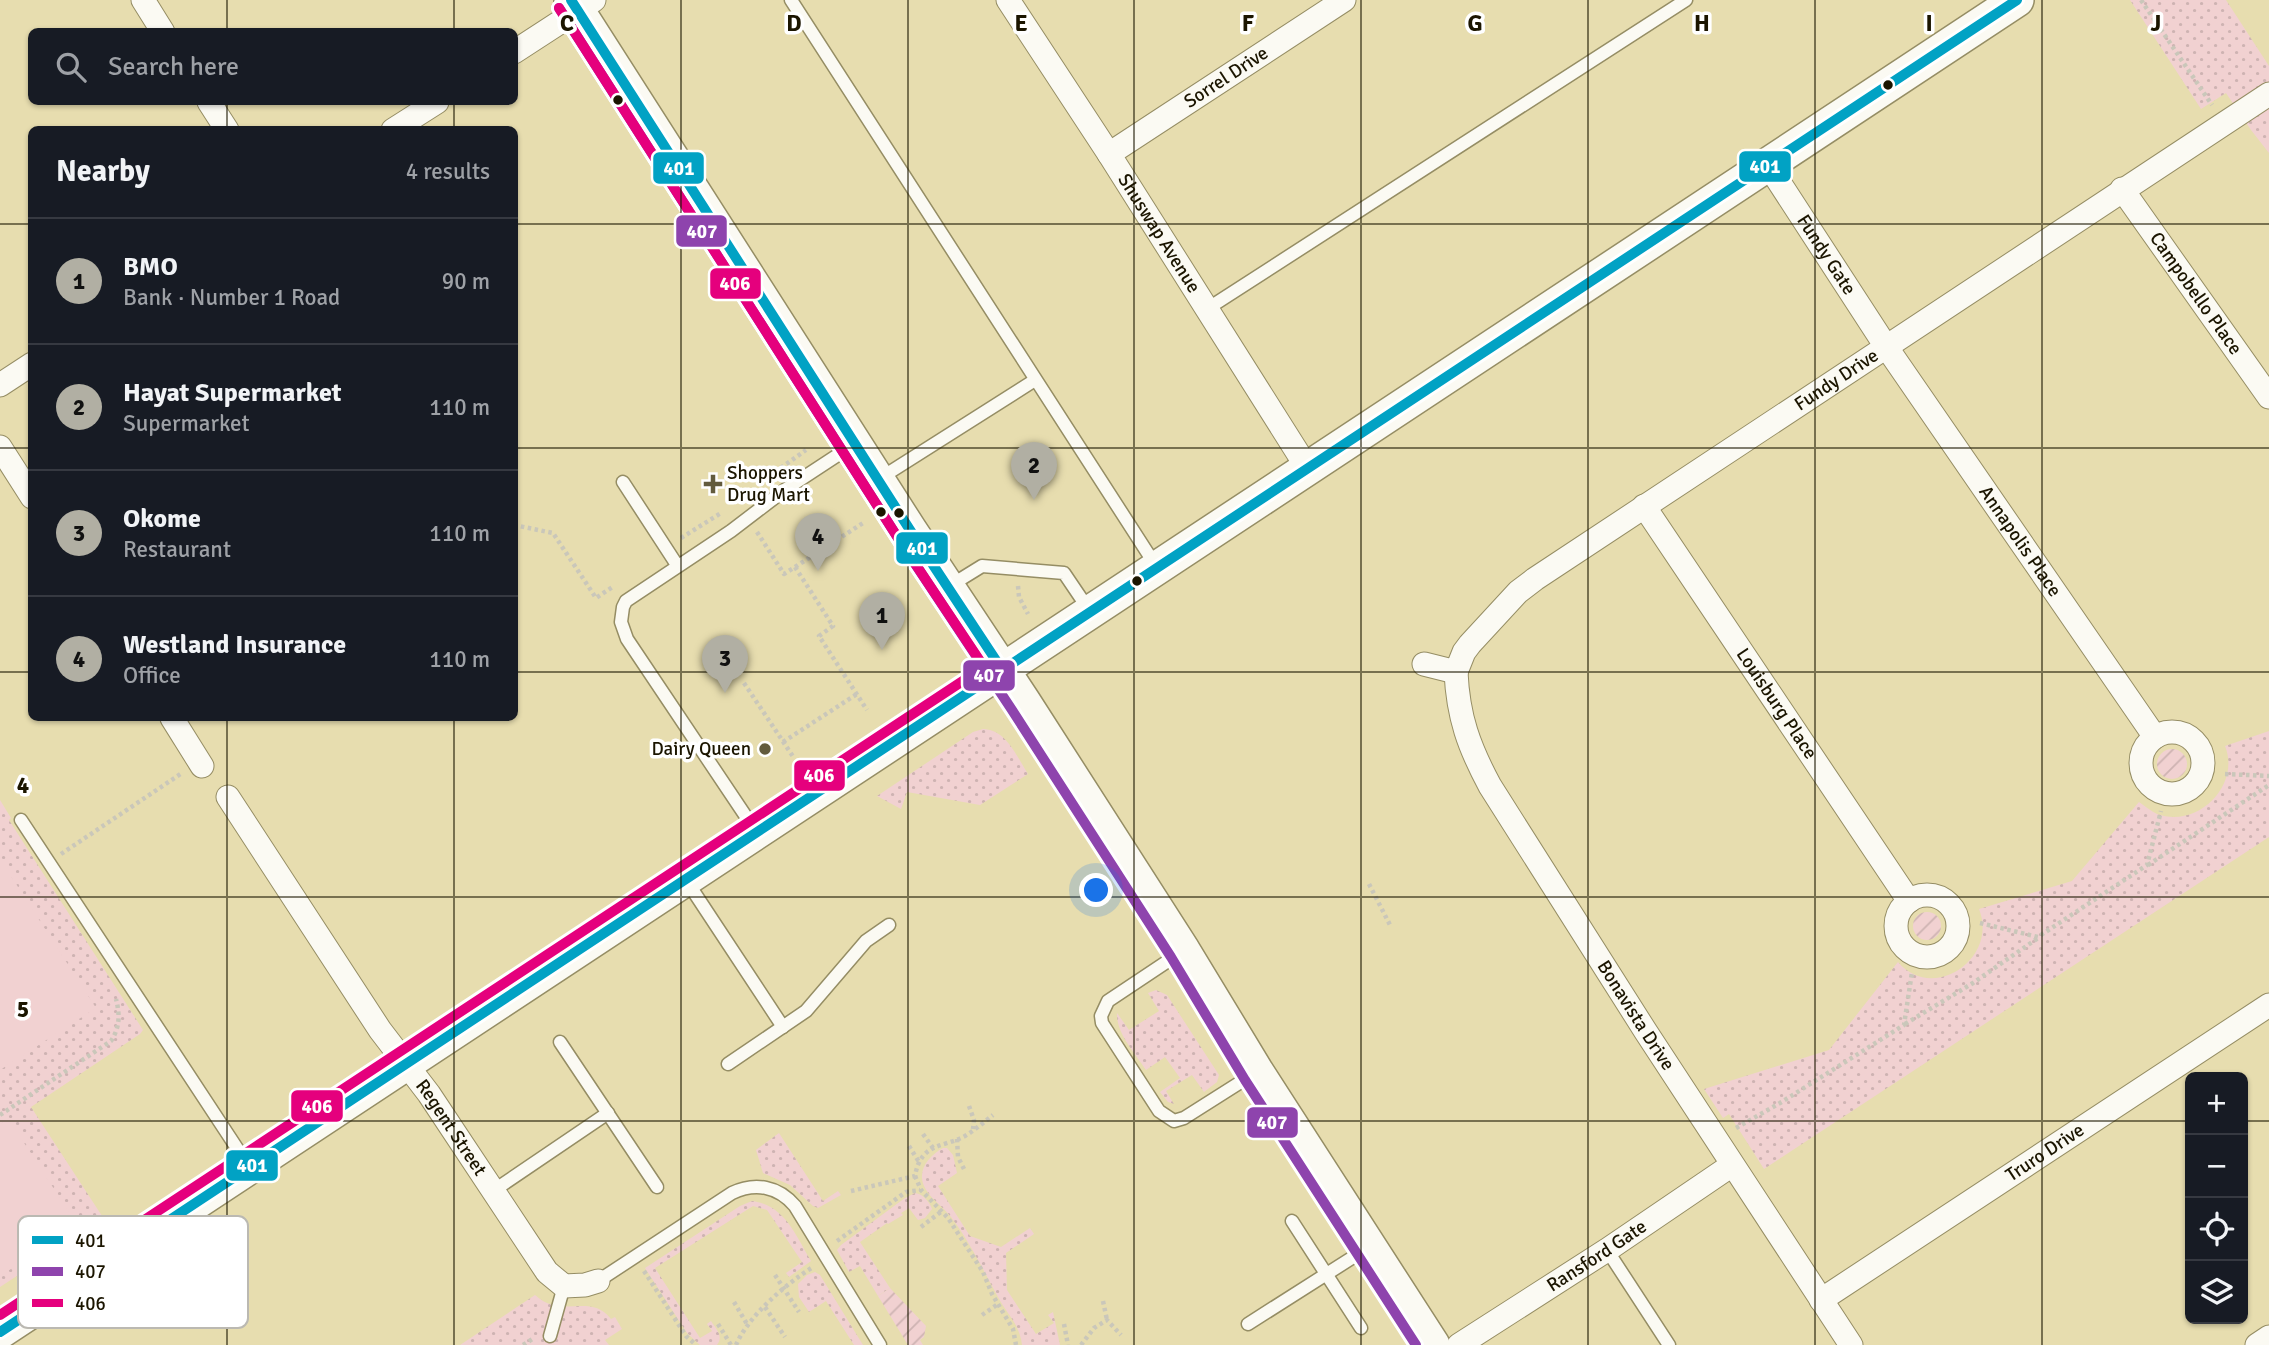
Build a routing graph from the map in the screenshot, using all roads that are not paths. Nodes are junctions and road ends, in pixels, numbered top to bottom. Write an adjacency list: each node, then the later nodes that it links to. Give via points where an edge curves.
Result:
1 (143, 0): 8 (street)
2 (791, 0): 21 (lane)
3 (1008, 0): 15 (street, Shuswap Avenue)
4 (1686, 0): 18 (lane)
5 (2017, 0): 16 (main road)
6 (1338, 2): 15 (street, Sorrel Drive)
7 (581, 4): 9 (street); 24 (main road)
8 (160, 28)
9 (518, 49)
10 (2269, 94): 17 (street, Fundy Drive)
11 (211, 105): 13 (street)
12 (432, 105): 14 (street)
13 (224, 126)
14 (399, 126)
15 (1109, 154): 18 (street, Shuswap Avenue)
16 (1768, 165): 19 (street, Fundy Gate); 26 (main road)
17 (2122, 190): 19 (street, Fundy Drive); 23 (street, Campobello Place)
18 (1207, 309): 26 (street, Shuswap Avenue)
19 (1885, 345): 30 (street, Fundy Drive); 39 (street, Annapolis Place)
20 (28, 367): 22 (street)
21 (1035, 380): 27 (lane); 32 (lane)
22 (0, 385)
23 (2269, 397)
24 (855, 444): 27 (main road); 31 (lane)
25 (0, 447): 29 (street)
26 (1308, 469): 32 (main road)
27 (878, 480): 33 (main road)
28 (623, 482): 31 (lane)
29 (28, 491)
30 (1644, 506): 37 (street, Fundy Drive, via 1518,592 1470,644); 45 (street, Louisburg Place)
31 (677, 565): 43 (lane, via 626,601 621,615 623,630)
32 (1158, 569): 34 (main road)
33 (948, 587): 34 (lane, via 982,566 1064,573); 36 (main road)
34 (1091, 613): 36 (main road)
35 (1424, 664): 37 (street)
36 (1003, 671): 43 (main road); 47 (main road)
37 (1456, 672): 55 (street, Bonavista Drive, via 1465,733 1490,786)
38 (174, 721): 40 (street)
39 (2155, 737)
40 (201, 764)
41 (228, 797): 51 (street, Regent Street)
42 (21, 820): 56 (lane)
43 (757, 833): 44 (main road)
44 (685, 880): 49 (lane); 51 (main road)
45 (1909, 901)
46 (889, 925): 49 (lane, via 866,941 806,1011)
47 (1183, 950): 53 (main road); 53 (lane, via 1108,1001 1102,1023 1159,1111 1174,1121)
48 (2269, 1005): 66 (street, Truro Drive)
49 (783, 1027): 52 (lane)
50 (560, 1041): 54 (lane)
51 (405, 1064): 56 (main road); 58 (street, Regent Street)
52 (728, 1064)
53 (1257, 1072): 61 (main road)
54 (608, 1114): 57 (lane); 58 (lane)
55 (1732, 1165): 62 (street, Ransford Gate); 66 (street, Bonavista Drive)
56 (250, 1167): 59 (main road)
57 (657, 1187)
58 (492, 1191): 65 (street, Regent Street, via 547,1272)
59 (176, 1216)
60 (1292, 1221): 63 (lane)
61 (1370, 1247): 63 (lane); 74 (main road)
62 (1607, 1250): 75 (street, Ransford Gate); 76 (lane)
63 (1326, 1274): 68 (lane); 69 (lane)
64 (598, 1281): 65 (street); 73 (lane, via 740,1189 770,1189 789,1199)
65 (564, 1286): 71 (lane)
66 (1821, 1300): 77 (street, Bonavista Drive)
67 (18, 1320): 70 (main road)
68 (1248, 1324)
69 (1361, 1328)
70 (0, 1332)
71 (550, 1336)
72 (2269, 1337): 78 (street)
73 (880, 1345)
74 (1433, 1345)
75 (1459, 1345)
76 (1669, 1345)
77 (1851, 1345)
78 (2257, 1345)

